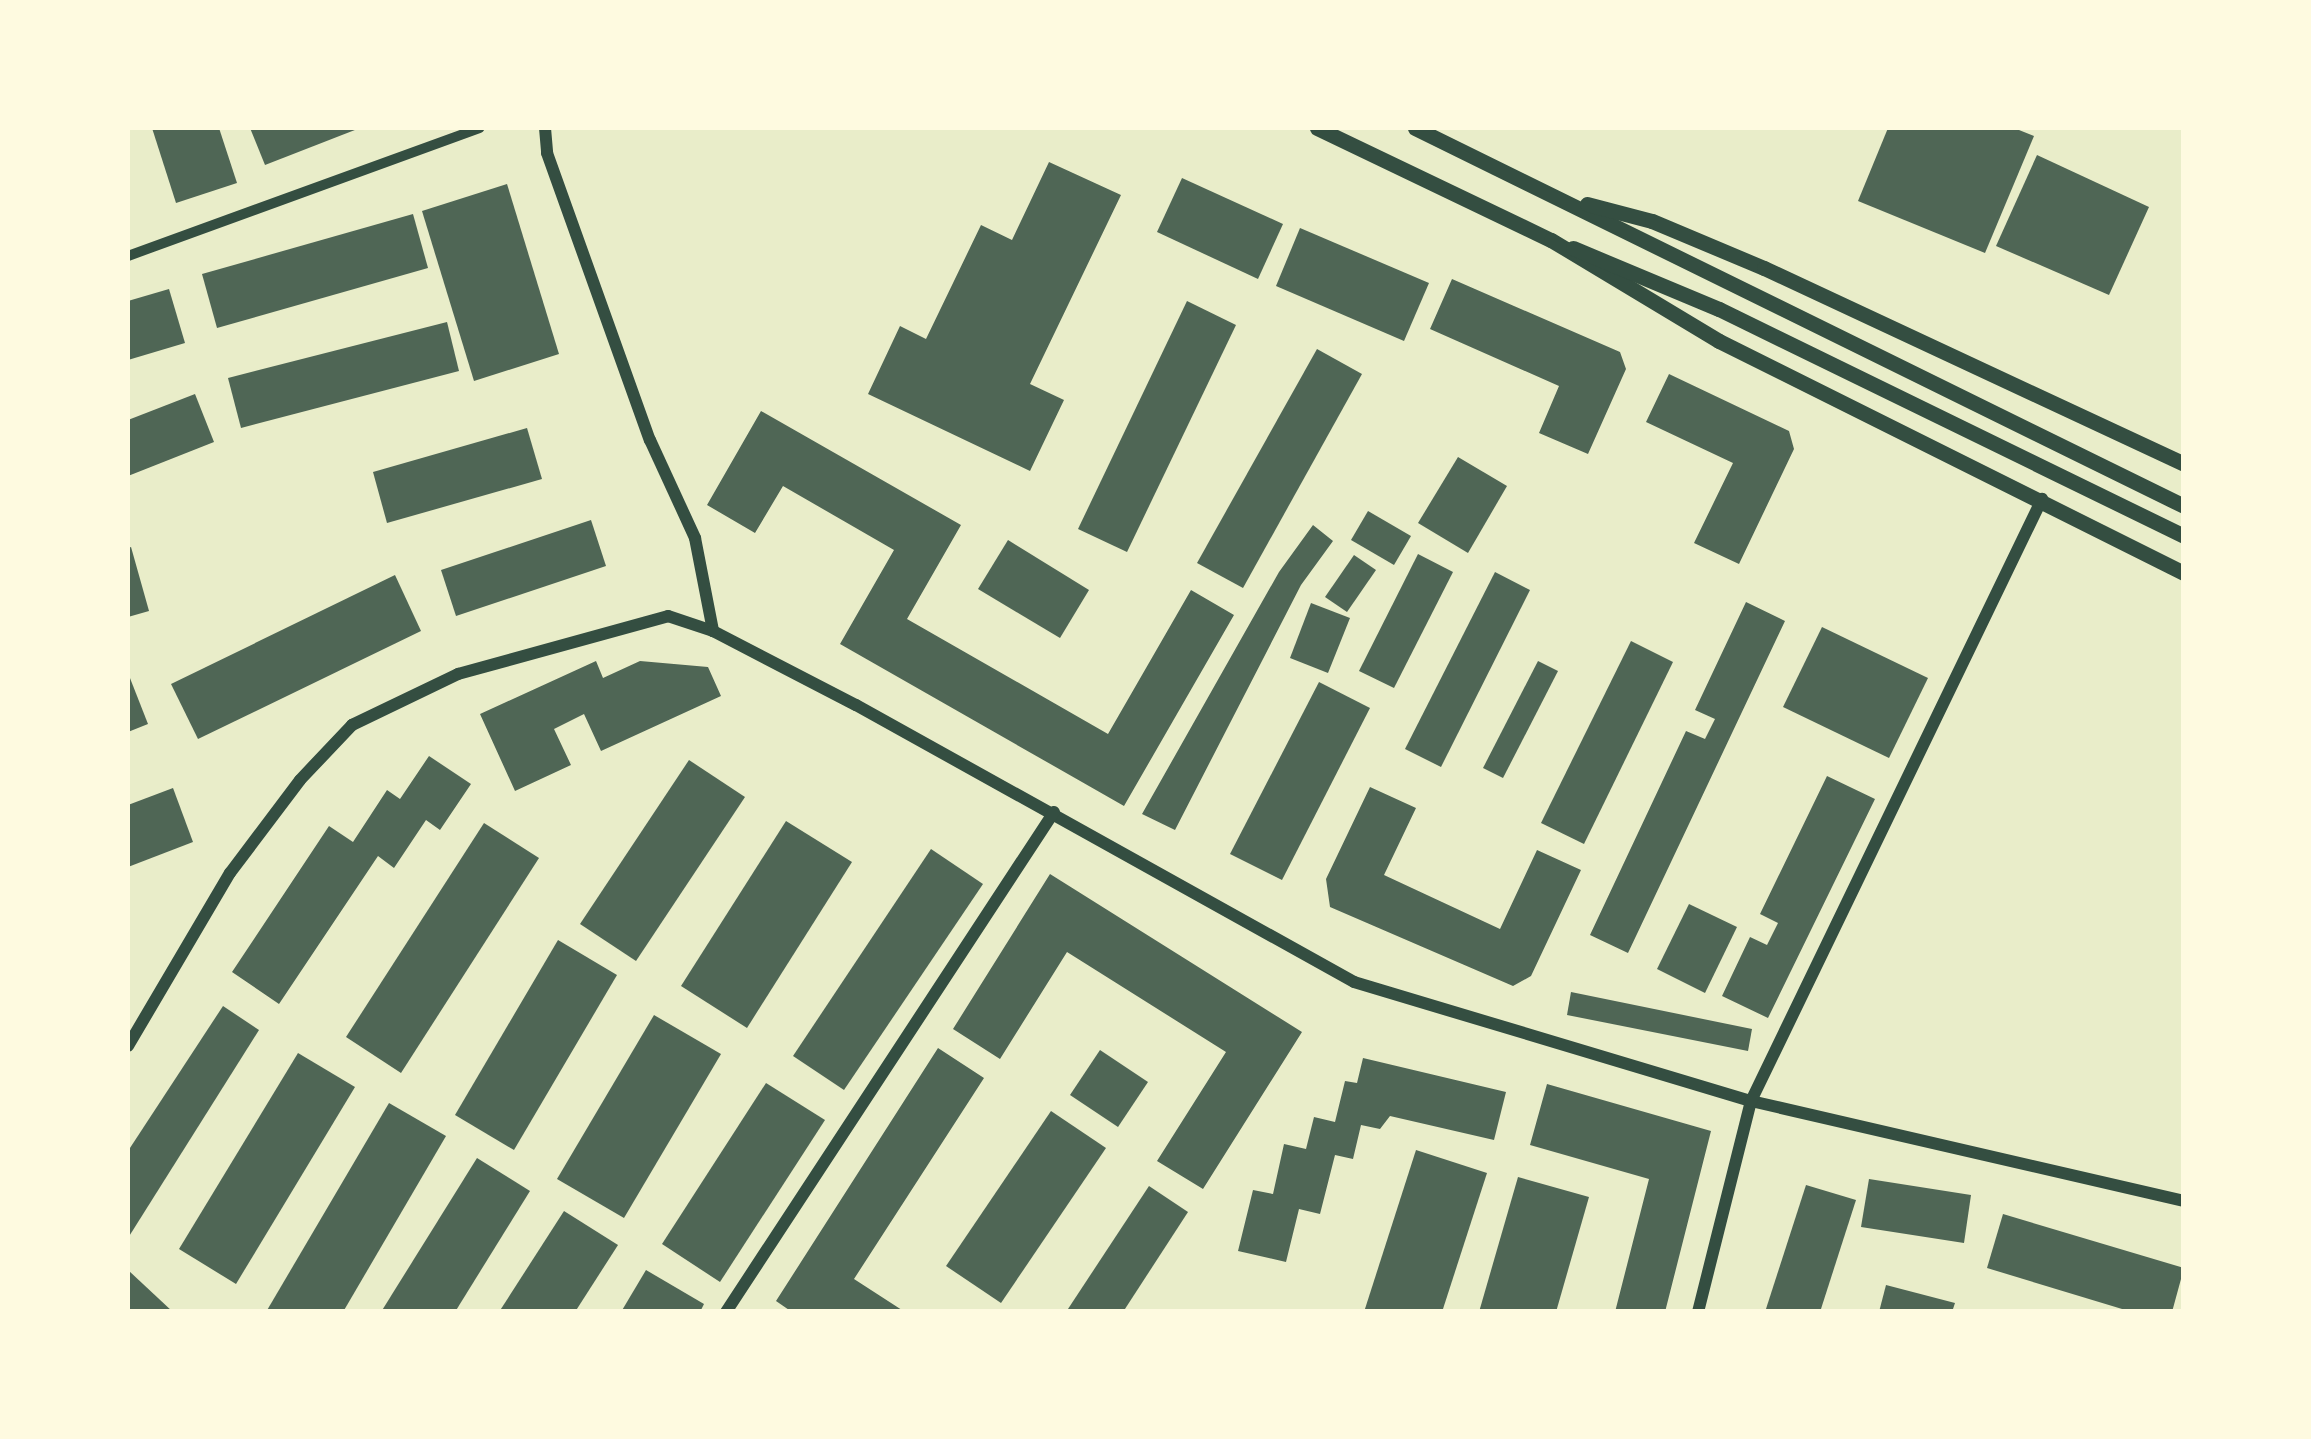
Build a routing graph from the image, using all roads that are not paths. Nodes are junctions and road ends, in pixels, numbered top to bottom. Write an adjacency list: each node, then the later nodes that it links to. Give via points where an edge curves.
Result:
1 (479, 128): 7 (street)
2 (544, 128): 13 (street, via 650,440 695,538)
3 (1317, 128): 6 (main road)
4 (1415, 128): 5 (main road)
5 (1568, 199): 8 (main road, via 1652,221 1764,268); 10 (main road, via 1636,240)
6 (1550, 240): 9 (main road, via 1719,342); 11 (main road, via 1720,309)
7 (128, 256)
8 (2183, 464)
9 (2042, 499): 12 (main road); 16 (street)
10 (2184, 506)
11 (2184, 536)
12 (2184, 573)
13 (713, 631): 14 (street); 15 (street, via 668,616 458,674 352,725 300,780 230,873)
14 (1054, 812): 16 (street, via 1354,982); 18 (street)
15 (128, 1046)
16 (1750, 1101): 17 (street); 19 (street)
17 (2184, 1200)
18 (726, 1312)
19 (1698, 1312)

